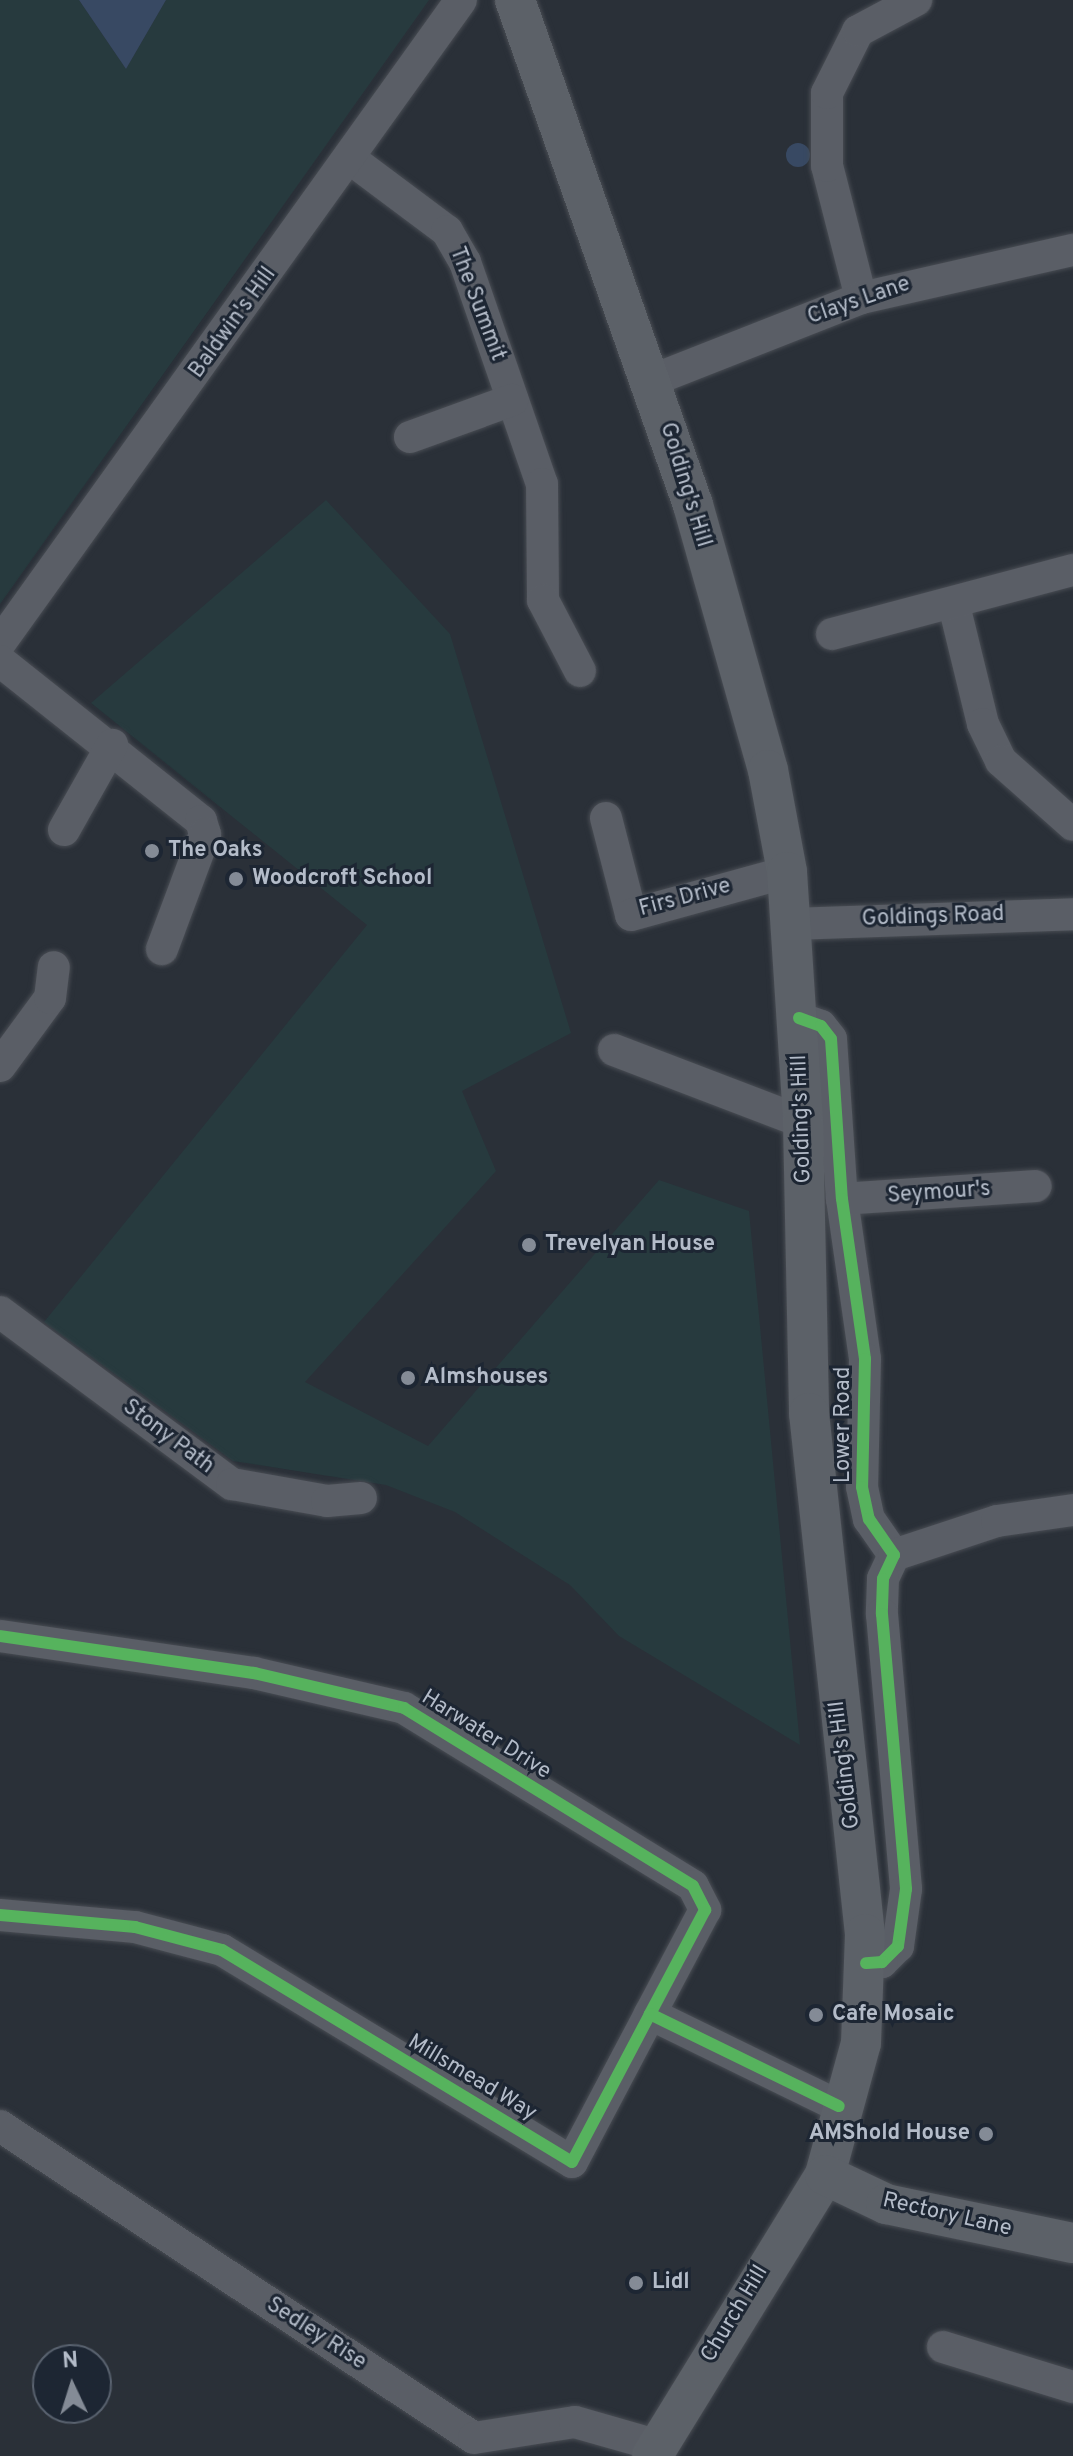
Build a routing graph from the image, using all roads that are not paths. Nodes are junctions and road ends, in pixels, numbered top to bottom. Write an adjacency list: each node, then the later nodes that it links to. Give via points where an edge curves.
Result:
1 (461, 0): 4 (street, Baldwin's Hill)
2 (515, 0): 7 (main road, Golding's Hill)
3 (916, 0): 6 (street, via 858,31 824,108 827,166)
4 (352, 160): 8 (street, The Summit, via 447,231); 13 (street, Baldwin's Hill)
5 (1073, 250): 6 (street, Clays Lane)
6 (861, 298): 7 (street, Clays Lane)
7 (653, 380): 20 (main road, Golding's Hill, via 768,770)
8 (512, 400): 9 (street); 15 (street, The Summit, via 542,484 543,600)
9 (410, 437)
10 (1073, 570): 11 (street)
11 (954, 605): 12 (street); 18 (street, via 983,724 1001,761)
12 (832, 634)
13 (0, 643)
14 (0, 661): 16 (street)
15 (580, 671)
16 (112, 745): 19 (street); 23 (street, via 201,821 205,834)
17 (606, 818): 20 (street, Firs Drive, via 631,915)
18 (1073, 825)
19 (64, 830)
20 (787, 872): 22 (main road, Golding's Hill)
21 (1073, 914): 22 (street, Goldings Road)
22 (793, 924): 25 (main road, Golding's Hill)
23 (162, 949)
24 (54, 967): 27 (street, via 50,998)
25 (799, 1018): 28 (main road, Golding's Hill); 30 (street, Lower Road, via 821,1026 831,1039)
26 (614, 1050): 28 (street)
27 (0, 1066)
28 (803, 1122): 37 (main road, Golding's Hill, via 809,1413)
29 (1036, 1186): 30 (street, Seymour's)
30 (842, 1199): 34 (street, Lower Road, via 865,1359 862,1487 869,1519)
31 (0, 1312): 32 (street, Stony Path, via 232,1484 327,1501)
32 (361, 1498)
33 (1073, 1510): 34 (street, via 997,1521)
34 (894, 1555): 37 (street, via 883,1579 882,1614 906,1889 898,1946 882,1962)
35 (0, 1636): 38 (street, Harwater Drive, via 254,1673 404,1708 693,1886 705,1910)
36 (0, 1915): 38 (street, Millsmead Way, via 135,1927 222,1950 572,2162)
37 (866, 1963): 39 (main road, Golding's Hill, via 861,2043)
38 (650, 2014): 39 (street)
39 (839, 2106): 41 (main road, Golding's Hill)
40 (0, 2126): 45 (street, Sedley Rise, via 474,2438 575,2422)
41 (825, 2175): 42 (main road, Rectory Lane, via 886,2204); 45 (main road, Church Hill)
42 (1073, 2243)
43 (943, 2347): 44 (street)
44 (1073, 2387)
45 (655, 2451)

